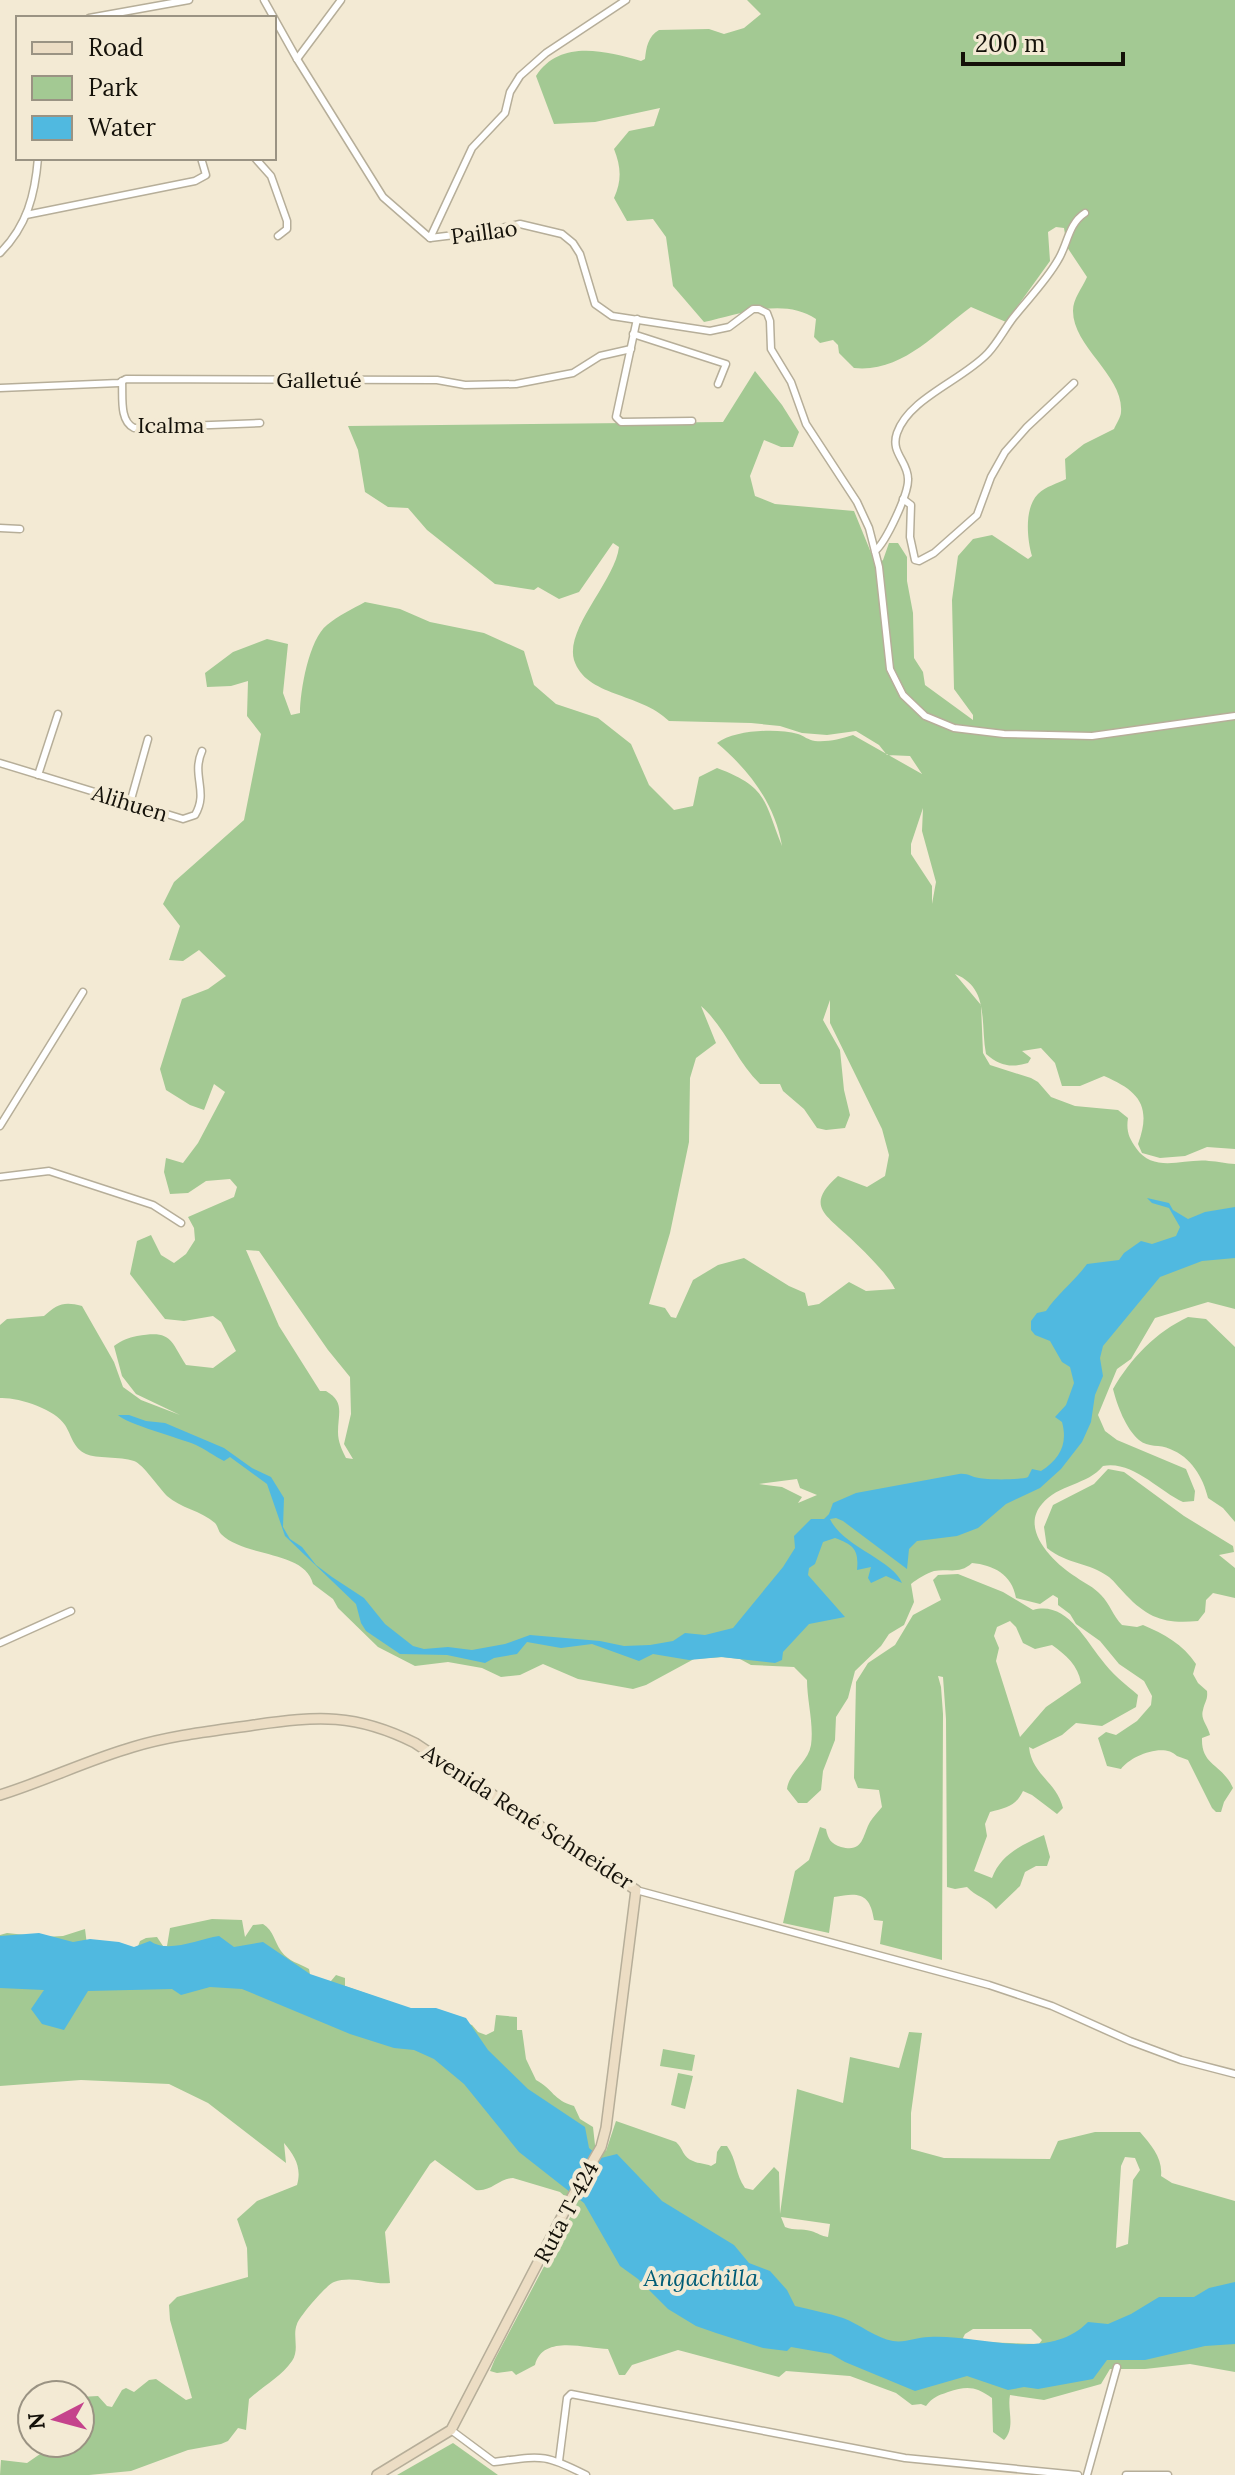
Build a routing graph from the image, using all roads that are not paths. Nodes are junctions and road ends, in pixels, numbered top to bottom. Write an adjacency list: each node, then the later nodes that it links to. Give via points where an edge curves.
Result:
1 (189, 0): 4 (street)
2 (341, 0): 6 (street)
3 (626, 0): 13 (street, via 520,76 505,113 472,148)
4 (100, 16)
5 (276, 21): 6 (street, Paillao)
6 (297, 59): 13 (street, Paillao, via 383,197)
7 (38, 160): 11 (street)
8 (202, 160): 11 (street, via 206,175 195,181)
9 (257, 160): 12 (street, via 271,176 287,221 287,229)
10 (1085, 213): 24 (street, via 1069,232 1058,261 990,351 901,425 895,445 908,479)
11 (26, 215): 14 (street)
12 (278, 236)
13 (430, 238): 15 (street, Paillao, via 520,224 557,232 578,250 598,307 612,316)
14 (0, 253)
15 (637, 319): 16 (street); 27 (street, Paillao, via 715,331 753,309 767,313 772,352 791,382 806,424 861,510)
16 (633, 334): 17 (street); 20 (street, via 726,364)
17 (631, 349): 18 (street, Galletué, via 600,356 573,373 516,384); 22 (street, via 616,417 621,422)
18 (122, 381): 21 (street, Galletué); 23 (street, Icalma, via 125,420 134,428)
19 (1074, 383): 24 (street, via 1005,452 977,515 919,561 910,537 911,505)
20 (718, 384)
21 (0, 388)
22 (692, 421)
23 (260, 423)
24 (903, 499): 27 (street)
25 (0, 528): 26 (street)
26 (20, 529)
27 (875, 551): 29 (street, via 892,675 907,701 932,720 1004,734 1092,736)
28 (58, 714): 33 (street)
29 (1235, 716)
30 (148, 739): 34 (street)
31 (202, 751): 34 (street, Alihuen, via 197,770 202,799 192,817 180,819)
32 (0, 763): 33 (street, Alihuen)
33 (38, 775): 34 (street, Alihuen)
34 (130, 803)
35 (83, 992): 36 (street)
36 (0, 1126)
37 (0, 1177): 38 (street, via 49,1171 153,1205)
38 (181, 1223)
39 (71, 1611): 40 (street)
40 (0, 1643)
41 (0, 1795): 42 (street, Avenida René Schneider, via 177,1735 294,1718 343,1719 380,1727 415,1743)
42 (636, 1890): 43 (street, Avenida René Schneider, via 989,1985 1181,2060); 45 (street, Ruta T-424, via 601,2147)
43 (1235, 2074)
44 (1117, 2367): 50 (street)
45 (451, 2430): 46 (street, via 494,2462 541,2456); 47 (street)
46 (559, 2461): 48 (street); 49 (street, via 571,2394 905,2458)
47 (377, 2475)
48 (586, 2475)
49 (1078, 2475)
50 (1087, 2475)
51 (1126, 2475): 52 (street)
52 (1168, 2475)

